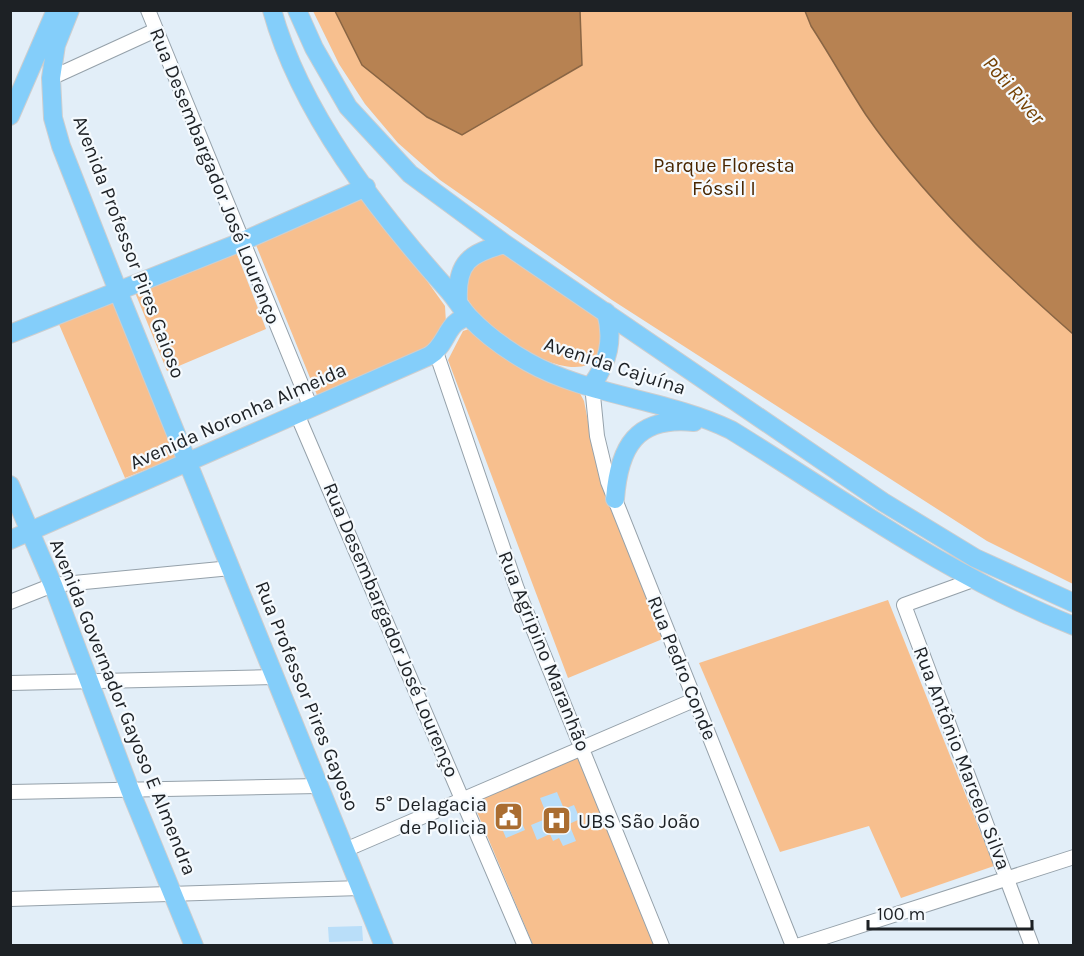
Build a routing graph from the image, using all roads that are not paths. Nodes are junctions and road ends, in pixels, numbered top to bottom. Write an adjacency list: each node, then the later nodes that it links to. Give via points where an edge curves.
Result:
1 (56, 10): 8 (main road)
2 (70, 10): 7 (main road, Avenida Professor Pires Gaioso, via 56,45)
3 (148, 10): 6 (street, Rua Desembargador José Lourenço)
4 (272, 10): 9 (main road, Avenida Cajuína, via 324,127)
5 (297, 10): 11 (main road, Avenida Cajuína, via 330,77 364,125 410,174)
6 (156, 30): 7 (street); 10 (street, Rua Desembargador José Lourenço)
7 (51, 78): 12 (main road, Avenida Professor Pires Gaioso, via 53,118 61,146)
8 (10, 116)
9 (366, 187): 10 (main road); 13 (main road, Avenida Cajuína)
10 (241, 242): 12 (main road); 19 (street, Rua Desembargador José Lourenço)
11 (505, 244): 13 (main road, via 486,249 466,262 459,275); 14 (main road, Avenida Cajuína)
12 (118, 291): 16 (main road); 21 (main road, Avenida Professor Pires Gaioso)
13 (458, 300): 15 (main road, Avenida Cajuína)
14 (606, 312): 18 (main road, via 609,348 604,367); 30 (main road, Avenida Cajuína, via 883,502 975,558)
15 (469, 317): 17 (main road, via 458,319); 18 (main road, Avenida Cajuína, via 495,342 529,363)
16 (10, 334)
17 (436, 352): 19 (main road, Avenida Noronha Almeida); 36 (street, Rua Agripino Maranhão, via 517,589)
18 (592, 385): 20 (main road, Avenida Cajuína); 23 (street, Rua Pedro Conde, via 597,436)
19 (304, 411): 21 (main road, Avenida Noronha Almeida); 40 (street, Rua Desembargador José Lourenço)
20 (722, 426): 23 (main road, via 676,421 644,429 624,454); 27 (main road, Avenida Cajuína)
21 (189, 462): 24 (main road, Avenida Noronha Almeida); 26 (main road, Rua Professor Pires Gayoso)
22 (10, 485): 24 (main road, Avenida Governador Gayoso E Almendra)
23 (615, 499): 35 (street, Rua Pedro Conde)
24 (29, 532): 25 (main road, Avenida Noronha Almeida); 28 (main road, Avenida Governador Gayoso E Almendra)
25 (10, 540)
26 (231, 568): 28 (street); 32 (main road, Rua Professor Pires Gayoso)
27 (974, 580): 31 (main road, Avenida Cajuína); 43 (street, Rua Antônio Marcelo Silva, via 904,605)
28 (53, 585): 29 (street); 33 (main road, Avenida Governador Gayoso E Almendra)
29 (10, 602)
30 (1074, 603)
31 (1074, 626)
32 (274, 677): 33 (street); 37 (main road, Rua Professor Pires Gayoso)
33 (90, 681): 34 (street); 38 (main road, Avenida Governador Gayoso E Almendra)
34 (10, 683)
35 (694, 700): 36 (street); 51 (street, Rua Pedro Conde)
36 (582, 747): 40 (street); 50 (street, Rua Agripino Maranhão)
37 (318, 786): 38 (street); 41 (main road, Rua Professor Pires Gayoso)
38 (130, 790): 39 (street); 45 (main road, Avenida Governador Gayoso E Almendra)
39 (10, 792)
40 (463, 798): 41 (street); 49 (street, Rua Desembargador José Lourenço)
41 (345, 850): 44 (main road, Rua Professor Pires Gayoso)
42 (1074, 857): 43 (street)
43 (1007, 878): 51 (street); 52 (street, Rua Antônio Marcelo Silva)
44 (361, 888): 45 (street); 48 (main road, Rua Professor Pires Gayoso)
45 (172, 894): 46 (street); 47 (main road, Avenida Governador Gayoso E Almendra)
46 (10, 899)
47 (194, 945)
48 (384, 945)
49 (525, 945)
50 (662, 945)
51 (795, 945)
52 (1032, 945)

